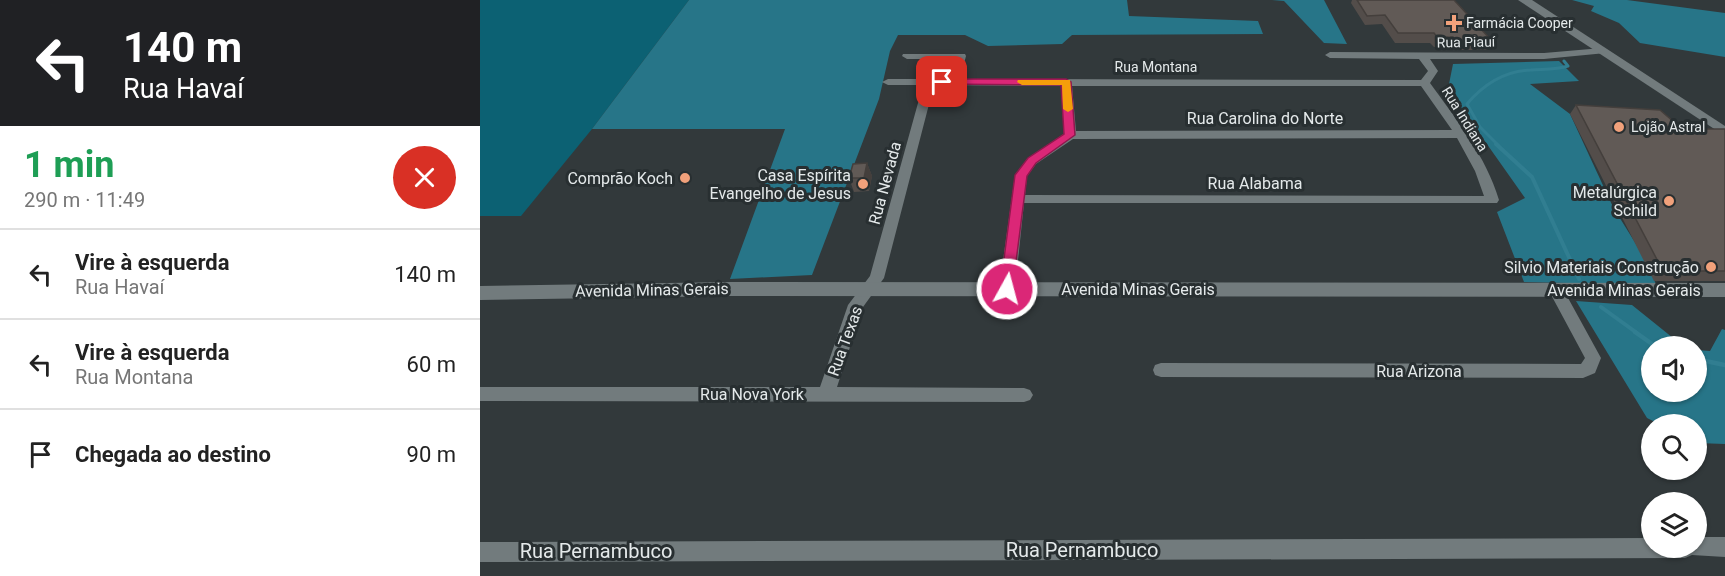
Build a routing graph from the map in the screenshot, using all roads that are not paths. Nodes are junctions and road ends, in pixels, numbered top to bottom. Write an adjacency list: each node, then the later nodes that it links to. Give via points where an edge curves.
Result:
1 (1524, 0): 2 (street)
2 (1602, 51): 5 (street, Rua Piauí, via 1567,56); 11 (street)
3 (907, 56): 8 (street, via 960,56)
4 (1330, 56): 5 (street, Rua Piauí)
5 (1424, 58): 10 (street, Rua Indiana, via 1433,71)
6 (888, 82): 7 (street, Rua Montana)
7 (929, 82): 8 (street, Rua Montana); 16 (street, Rua Nevada, via 877,278)
8 (954, 82): 9 (street, Rua Montana)
9 (1066, 82): 10 (street, Rua Montana); 13 (street)
10 (1424, 83): 12 (street, Rua Indiana)
11 (1723, 129)
12 (1460, 134): 13 (street, Rua Carolina do Norte); 15 (street, Rua Indiana)
13 (1070, 135): 14 (street, via 1032,161 1021,175)
14 (1019, 199): 15 (street, Rua Alabama); 17 (street)
15 (1492, 200)
16 (868, 289): 17 (street, Avenida Minas Gerais); 20 (street, Avenida Minas Gerais); 23 (street, Rua Texas, via 856,305)
17 (1007, 289): 19 (street, Avenida Minas Gerais)
18 (1725, 290): 19 (street, Avenida Minas Gerais)
19 (1557, 291): 21 (street, Rua Arizona, via 1593,358 1583,371)
20 (480, 293)
21 (1161, 370)
22 (480, 394): 23 (street, Rua Nova York)
23 (826, 394): 24 (street, Rua Nova York)
24 (1024, 394)
25 (1725, 547): 27 (street)
26 (1641, 548): 28 (street, Rua Pernambuco)
27 (1707, 548)
28 (480, 552)

